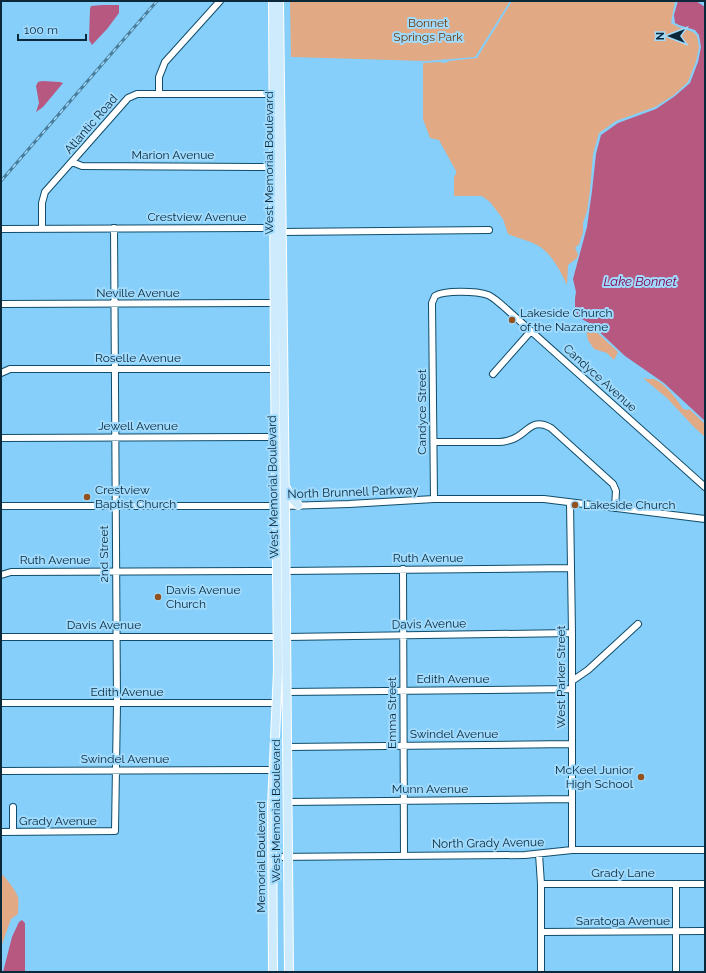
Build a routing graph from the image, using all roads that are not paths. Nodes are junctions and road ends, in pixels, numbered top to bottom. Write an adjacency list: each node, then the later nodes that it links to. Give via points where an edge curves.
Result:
1 (220, 1): 4 (street, via 165,62 159,76)
2 (273, 1): 5 (main road, West Memorial Boulevard)
3 (279, 1): 5 (main road, West Memorial Boulevard)
4 (159, 94): 5 (street, Atlantic Road); 6 (street, Atlantic Road, via 137,94 128,98)
5 (277, 94): 7 (main road, West Memorial Boulevard)
6 (72, 162): 7 (street, Marion Avenue, via 82,166); 9 (street, Atlantic Road, via 45,192)
7 (277, 166): 11 (main road, West Memorial Boulevard)
8 (1, 228): 9 (street, Crestview Avenue)
9 (42, 228): 10 (street, Crestview Avenue)
10 (114, 228): 11 (street, Crestview Avenue); 15 (street, 2nd Street)
11 (278, 230): 12 (street, Crestview Avenue); 13 (main road, West Memorial Boulevard); 19 (main road, West Memorial Boulevard)
12 (489, 230)
13 (275, 303): 15 (street, Neville Avenue); 19 (main road, West Memorial Boulevard, via 275,351)
14 (1, 304): 15 (street, Neville Avenue)
15 (115, 304): 18 (street, 2nd Street)
16 (433, 326): 17 (street, Candyce Avenue, via 432,303 435,296 442,293 477,292 490,295); 25 (street, Candyce Street)
17 (531, 331): 21 (street); 27 (street, Candyce Avenue)
18 (114, 369): 19 (street, Roselle Avenue); 20 (street, Roselle Avenue, via 10,369); 22 (street, 2nd Street)
19 (279, 369): 23 (main road, West Memorial Boulevard); 26 (main road, West Memorial Boulevard, via 283,389)
20 (1, 373)
21 (493, 374)
22 (114, 437): 23 (street, Jewell Avenue); 24 (street, Jewell Avenue); 33 (street, 2nd Street)
23 (276, 437): 30 (main road, West Memorial Boulevard)
24 (1, 438)
25 (434, 442): 28 (street, Candyce Street); 35 (street, via 506,441 519,437 528,427 546,425 613,484 616,491)
26 (285, 486): 31 (main road); 34 (main road, West Memorial Boulevard)
27 (705, 487)
28 (434, 499): 29 (street, North Brunnell Parkway, via 544,499); 31 (street, North Brunnell Parkway)
29 (570, 503): 35 (street, North Brunnell Parkway); 37 (street, West Parker Street)
30 (276, 505): 33 (street, North Brunnell Parkway); 34 (street, North Brunnell Parkway); 40 (main road, West Memorial Boulevard)
31 (298, 505): 34 (street, North Brunnell Parkway)
32 (1, 506): 33 (street, North Brunnell Parkway)
33 (115, 506): 39 (street, 2nd Street)
34 (285, 506): 40 (main road, West Memorial Boulevard)
35 (615, 508): 36 (street, North Brunnell Parkway)
36 (705, 519)
37 (571, 568): 38 (street, Ruth Avenue); 43 (street, West Parker Street)
38 (403, 569): 40 (street, Ruth Avenue); 44 (street, Emma Street)
39 (115, 571): 40 (street, Ruth Avenue); 41 (street, Ruth Avenue, via 12,572); 46 (street, 2nd Street)
40 (281, 571): 47 (main road, West Memorial Boulevard); 47 (main road, West Memorial Boulevard, via 278,624)
41 (1, 575)
42 (638, 624): 49 (street, via 588,670)
43 (572, 633): 44 (street, Davis Avenue); 49 (street, West Parker Street)
44 (403, 635): 47 (street, Davis Avenue); 51 (street, Emma Street)
45 (1, 637): 46 (street, Davis Avenue)
46 (117, 637): 47 (street, Davis Avenue); 54 (street, 2nd Street)
47 (282, 638): 48 (main road, West Memorial Boulevard); 52 (main road, West Memorial Boulevard, via 286,652)
48 (278, 670): 55 (main road, Memorial Boulevard)
49 (572, 681): 50 (street, West Parker Street)
50 (572, 689): 51 (street, Edith Avenue); 56 (street, West Parker Street)
51 (404, 690): 52 (street, Edith Avenue); 57 (street, Emma Street)
52 (286, 692): 58 (main road, West Memorial Boulevard)
53 (1, 703): 54 (street, Edith Avenue)
54 (117, 703): 55 (street, Edith Avenue); 59 (street, 2nd Street)
55 (277, 703): 60 (main road, Memorial Boulevard)
56 (572, 744): 57 (street, Swindel Avenue); 62 (street, West Parker Street)
57 (403, 745): 58 (street, Swindel Avenue); 63 (street, Emma Street)
58 (287, 747): 64 (main road, West Memorial Boulevard)
59 (116, 770): 60 (street, Swindel Avenue); 61 (street, Swindel Avenue); 66 (street, 2nd Street)
60 (274, 770): 73 (main road, Memorial Boulevard)
61 (1, 771)
62 (572, 799): 63 (street, Munn Avenue); 69 (street, West Parker Street)
63 (403, 800): 64 (street, Munn Avenue); 72 (street, Emma Street)
64 (288, 802): 74 (main road, West Memorial Boulevard)
65 (13, 807): 68 (street)
66 (115, 831): 68 (street, Grady Avenue)
67 (1, 832): 68 (street, Grady Avenue)
68 (13, 832)
69 (572, 850): 70 (street, North Grady Avenue); 71 (street, North Grady Avenue)
70 (705, 850)
71 (539, 854): 72 (street, North Grady Avenue); 75 (street)
72 (404, 856): 74 (street, North Grady Avenue)
73 (272, 857): 74 (street, North Grady Avenue); 81 (main road, Memorial Boulevard)
74 (288, 857): 82 (main road, West Memorial Boulevard)
75 (541, 884): 76 (street, Grady Lane); 80 (street)
76 (676, 884): 77 (street, Grady Lane); 78 (street)
77 (705, 884)
78 (676, 931): 79 (street, Saratoga Avenue); 80 (street, Saratoga Avenue); 84 (street)
79 (705, 931)
80 (541, 932): 83 (street)
81 (273, 972)
82 (289, 972)
83 (541, 972)
84 (676, 972)

